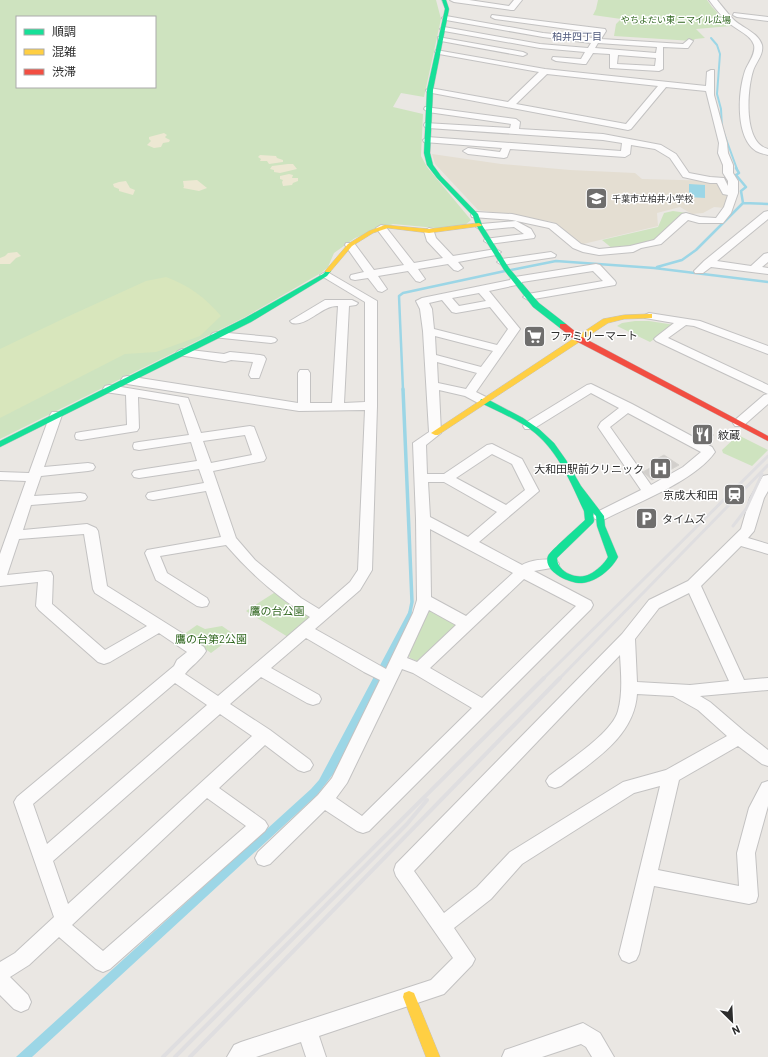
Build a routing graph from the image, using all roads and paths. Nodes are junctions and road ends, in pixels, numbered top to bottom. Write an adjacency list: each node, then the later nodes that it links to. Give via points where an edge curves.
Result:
1 (444, 0): 5 (street)
2 (454, 0): 3 (street, via 511,8)
3 (518, 0)
4 (713, 0): 37 (street, via 752,37 758,46 758,52 749,71 744,103 751,140 760,150)
5 (449, 12): 10 (street); 11 (street)
6 (486, 15): 9 (street)
7 (737, 15): 8 (street)
8 (768, 19)
9 (532, 22): 11 (street); 14 (street, via 602,31)
10 (444, 29): 12 (street); 13 (street)
11 (520, 31): 13 (street); 14 (street)
12 (441, 39): 17 (street); 19 (street)
13 (506, 40): 18 (street)
14 (596, 41): 16 (street); 18 (street)
15 (689, 41): 16 (street, via 685,46)
16 (660, 45): 21 (street)
17 (439, 52): 23 (street); 27 (street)
18 (590, 52): 20 (street); 22 (street, via 583,62)
19 (523, 54)
20 (614, 54): 21 (street); 21 (street, via 613,66 659,69)
21 (660, 56)
22 (556, 60)
23 (545, 71): 25 (street); 28 (street)
24 (711, 72): 26 (street)
25 (664, 84): 26 (street); 28 (street, via 628,127)
26 (710, 89): 38 (street, via 724,146 723,154 733,181)
27 (430, 90): 28 (street); 29 (street)
28 (510, 105)
29 (428, 108): 30 (street); 31 (street, via 516,122)
30 (428, 125): 31 (street); 33 (street)
31 (514, 131): 32 (street); 35 (street)
32 (569, 135): 34 (street, via 603,137); 36 (street)
33 (427, 140): 35 (street, via 460,142 459,149 490,154 504,155); 40 (street, via 430,165)
34 (626, 142): 36 (street, via 626,154); 38 (street, via 658,147 673,156 686,175 721,180 726,192)
35 (508, 146): 36 (street)
36 (567, 150)
37 (768, 152)
38 (733, 192): 40 (street, via 726,213 719,221 699,220 686,216 657,242 633,249 599,252 587,250 577,246 552,226 512,217)
39 (768, 214): 49 (street)
40 (479, 222): 42 (street); 43 (street); 43 (street, via 518,225 530,236)
41 (381, 228): 42 (street, via 388,226); 44 (street); 50 (street)
42 (429, 231): 48 (street, via 432,239)
43 (489, 241): 45 (street)
44 (350, 245): 56 (street); 57 (street)
45 (496, 252): 48 (street); 55 (street)
46 (551, 256): 55 (street)
47 (768, 256): 52 (street)
48 (450, 260): 50 (street); 51 (street)
49 (708, 263): 52 (street); 53 (street)
50 (411, 267): 56 (street); 59 (street)
51 (458, 268)
52 (754, 269): 54 (street)
53 (698, 271)
54 (768, 271)
55 (510, 273): 61 (street); 63 (street); 63 (street, via 596,267 611,284)
56 (372, 274): 58 (street); 60 (street)
57 (325, 275): 66 (street); 71 (street)
58 (355, 276)
59 (420, 279)
60 (382, 289)
61 (482, 289): 62 (street); 65 (street)
62 (445, 297): 65 (street, via 456,310); 70 (street, via 422,301 426,309)
63 (528, 297): 72 (street)
64 (344, 302): 66 (street); 68 (street, via 329,302); 88 (street)
65 (493, 303): 74 (street, via 514,329)
66 (371, 304): 89 (street)
67 (650, 316): 69 (street); 72 (street, via 610,319)
68 (296, 321)
69 (684, 321): 75 (street, via 710,327); 84 (street, via 660,338)
70 (429, 331): 74 (street); 77 (street)
71 (217, 335): 73 (street); 76 (street)
72 (579, 339): 87 (street); 93 (street)
73 (271, 340)
74 (500, 349): 78 (street)
75 (768, 350)
76 (182, 353): 80 (street, via 260,359); 82 (street)
77 (431, 357): 78 (street); 81 (street)
78 (484, 371): 85 (street)
79 (304, 373): 90 (street)
80 (255, 375)
81 (431, 385): 85 (street); 95 (street)
82 (130, 387): 83 (street); 90 (street); 96 (street, via 134,428); 97 (street, via 184,401)
83 (109, 389): 92 (street)
84 (768, 390)
85 (469, 393): 87 (street)
86 (768, 398): 93 (street)
87 (484, 401): 94 (street); 95 (street)
88 (338, 406): 89 (street); 90 (street)
89 (371, 406): 130 (street, via 365,570 355,586)
90 (304, 407)
91 (628, 407): 94 (street, via 591,388); 111 (street, via 604,427); 111 (street, via 708,452 694,464)
92 (56, 415): 99 (street); 104 (street)
93 (739, 423): 98 (street)
94 (529, 426): 110 (street, via 546,438 554,448)
95 (435, 433): 106 (street, via 419,443)
96 (81, 436)
97 (195, 439): 100 (street); 101 (street); 101 (street, via 250,430 259,458)
98 (768, 440)
99 (0, 444)
100 (139, 446)
101 (205, 466): 103 (street); 109 (street)
102 (88, 467): 104 (street)
103 (139, 474)
104 (36, 475): 105 (street); 114 (street)
105 (0, 476)
106 (420, 478): 107 (street); 117 (street)
107 (447, 478): 115 (street); 115 (street, via 492,448 517,462 532,491)
108 (768, 479): 120 (street, via 757,498 748,531)
109 (212, 486): 112 (street); 119 (street)
110 (577, 487): 116 (street); 123 (street, via 590,521 552,557)
111 (649, 490): 116 (street)
112 (153, 496)
113 (80, 497): 114 (street)
114 (27, 501): 118 (street)
115 (507, 512): 121 (street)
116 (600, 516): 123 (street, via 601,526 613,554 611,561 593,577 582,580 558,572)
117 (423, 519): 121 (street); 128 (street)
118 (15, 535): 125 (street); 132 (street, via 87,529 91,531 100,589)
119 (229, 540): 129 (street, via 152,553 161,576); 130 (street, via 250,563 296,602)
120 (737, 540): 122 (street); 127 (street)
121 (469, 543): 124 (street)
122 (768, 549)
123 (552, 564): 124 (street, via 528,567)
124 (523, 572): 131 (street); 146 (street, via 586,605)
125 (0, 574)
126 (0, 581): 132 (street, via 46,576 44,606 104,658)
127 (693, 585): 134 (street, via 654,604); 141 (street)
128 (424, 600): 131 (street); 135 (street, via 421,613)
129 (202, 602)
130 (320, 616): 133 (street)
131 (467, 624): 137 (street)
132 (159, 626): 138 (street, via 198,651)
133 (305, 630): 136 (street); 139 (street)
134 (627, 638): 142 (street); 160 (street, via 404,870)
135 (397, 661): 137 (street); 139 (street)
136 (260, 669): 144 (street); 145 (street)
137 (419, 669): 146 (street)
138 (174, 676): 145 (street); 157 (street, via 23,802)
139 (387, 676): 155 (street, via 338,783)
140 (768, 684): 141 (street)
141 (739, 686): 143 (street)
142 (629, 688): 143 (street); 152 (street, via 625,716 610,736)
143 (676, 691): 148 (street, via 704,706)
144 (313, 699)
145 (218, 706): 147 (street); 157 (street)
146 (483, 707): 155 (street, via 362,826)
147 (264, 735): 150 (street); 153 (street)
148 (739, 737): 149 (street); 151 (street)
149 (768, 759)
150 (304, 764)
151 (671, 776): 158 (street); 160 (street, via 629,786 516,858 484,893)
152 (555, 781)
153 (206, 788): 159 (street); 159 (street, via 259,826 103,963)
154 (768, 788): 158 (street, via 758,808 746,853 749,896)
155 (324, 800): 156 (street)
156 (264, 858)
157 (42, 860): 159 (street)
158 (647, 876): 161 (street)
159 (61, 922): 162 (street, via 22,959)
160 (442, 926): 164 (street, via 465,959 437,987)
161 (629, 954)
162 (0, 973)
163 (0, 981): 165 (street)
164 (409, 997): 166 (street); 169 (street)
165 (22, 1002)
166 (307, 1030): 167 (street, via 241,1052); 168 (street)
167 (237, 1057)
168 (316, 1057)
169 (432, 1057)
170 (512, 1057): 171 (street, via 583,1033 593,1040)
171 (604, 1057)

